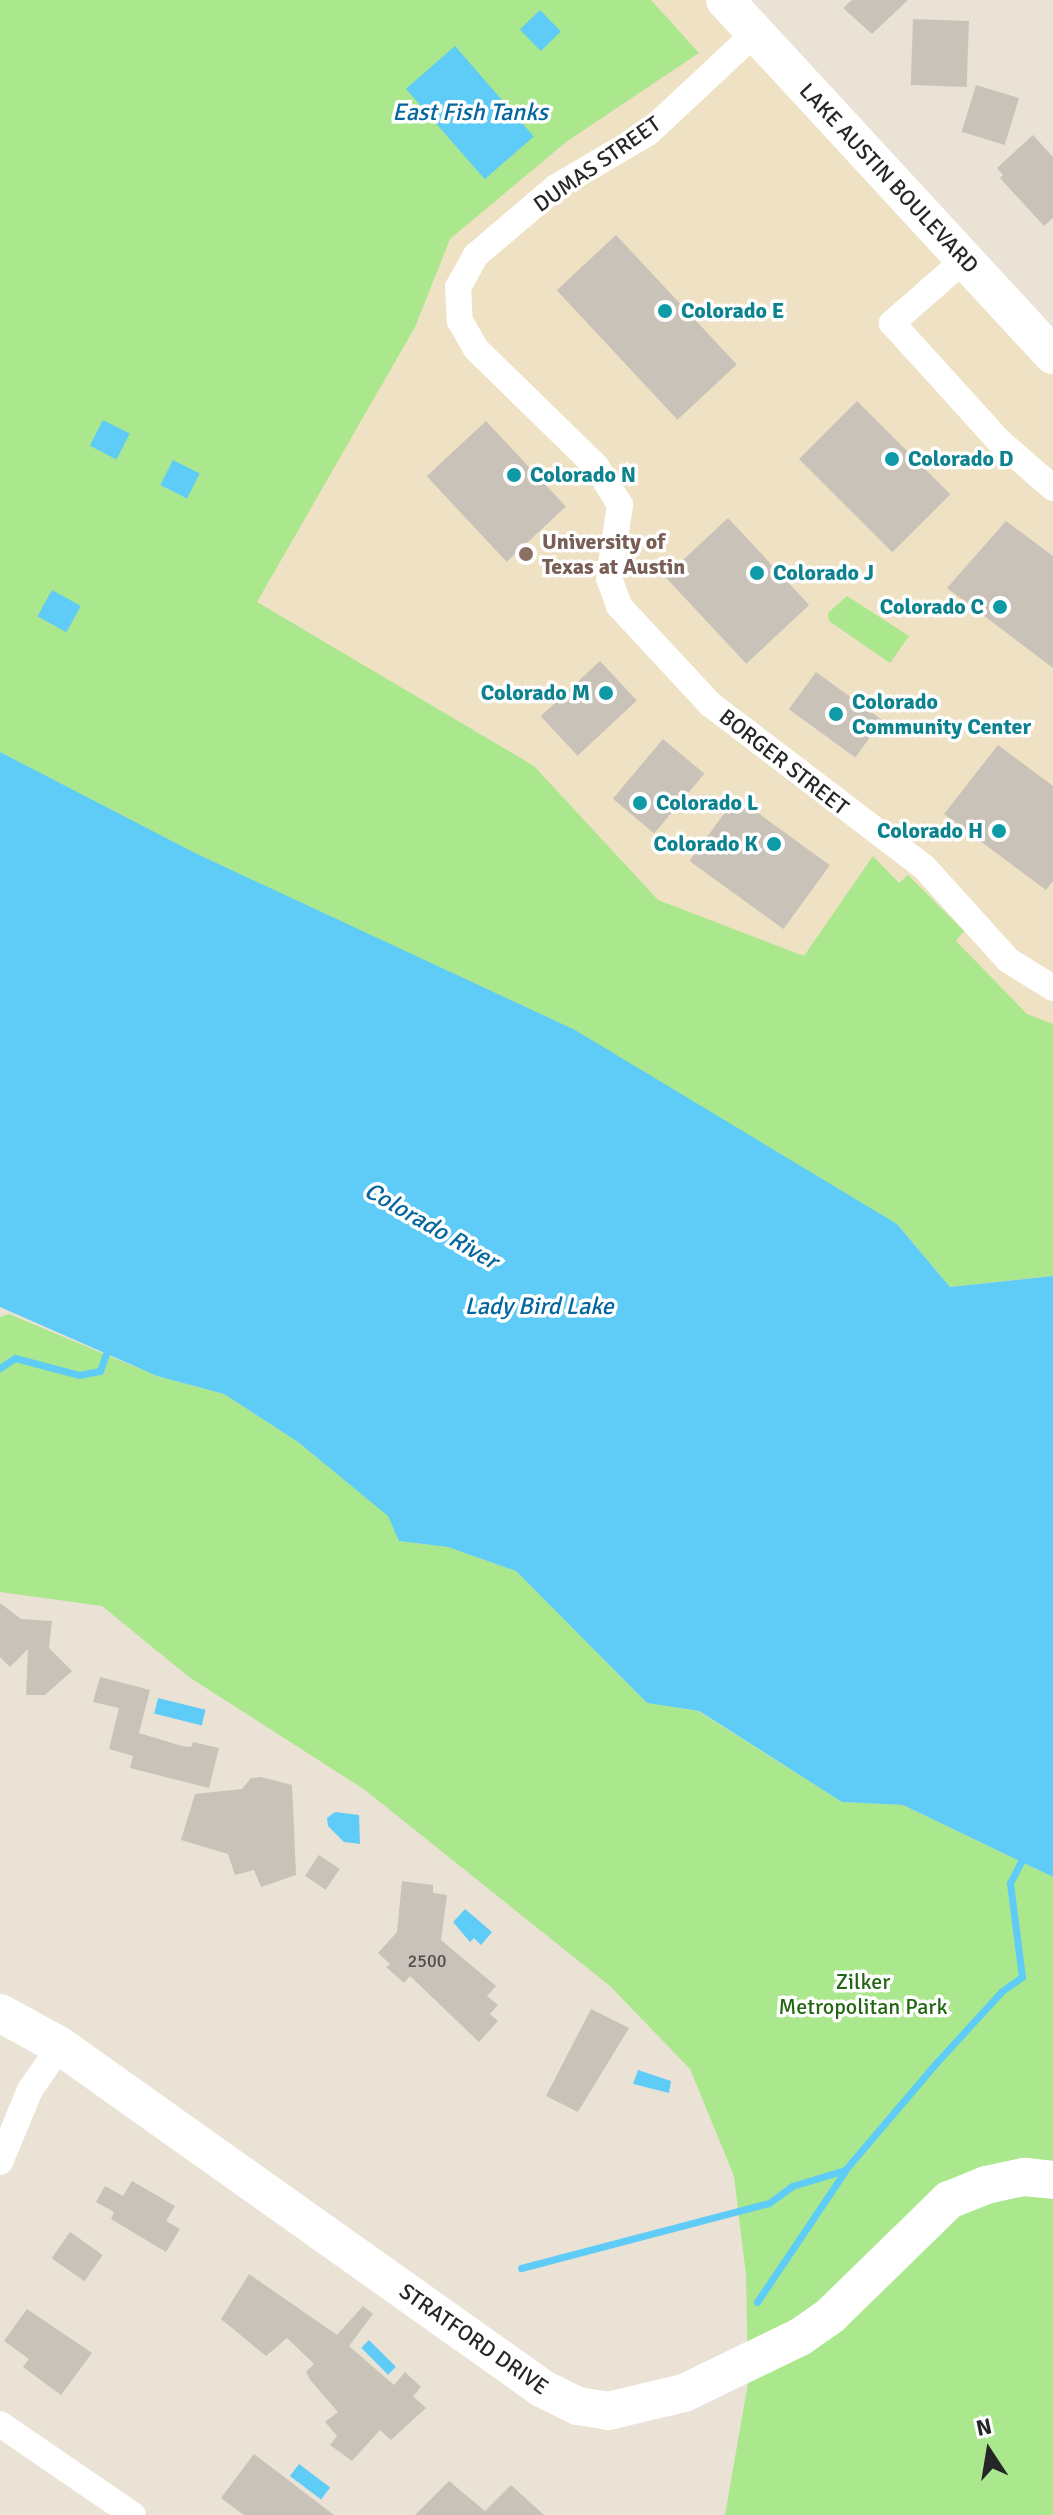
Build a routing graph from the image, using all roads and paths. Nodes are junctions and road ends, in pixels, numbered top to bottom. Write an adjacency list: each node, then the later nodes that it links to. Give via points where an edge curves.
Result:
1 (725, 0): 2 (street, LAKE AUSTIN BOULEVARD)
2 (755, 33): 3 (street, LAKE AUSTIN BOULEVARD); 6 (street, DUMAS STREET, via 648,133 556,187 476,255 458,287 460,321 476,349 596,466 620,505)
3 (964, 260): 4 (street, LAKE AUSTIN BOULEVARD); 5 (street, via 892,323 999,441)
4 (1053, 355)
5 (1053, 488)
6 (609, 578): 7 (street, BORGER STREET, via 619,606 710,704 925,868 1008,960)
7 (1053, 988)
8 (0, 2013): 9 (street, STRATFORD DRIVE)
9 (60, 2046): 10 (street, via 30,2090); 11 (street, STRATFORD DRIVE, via 543,2389 578,2406 608,2411 684,2393 800,2337 831,2315 949,2200 999,2182)
10 (0, 2162)
11 (1053, 2180)
12 (0, 2424): 13 (street)
13 (133, 2515)

